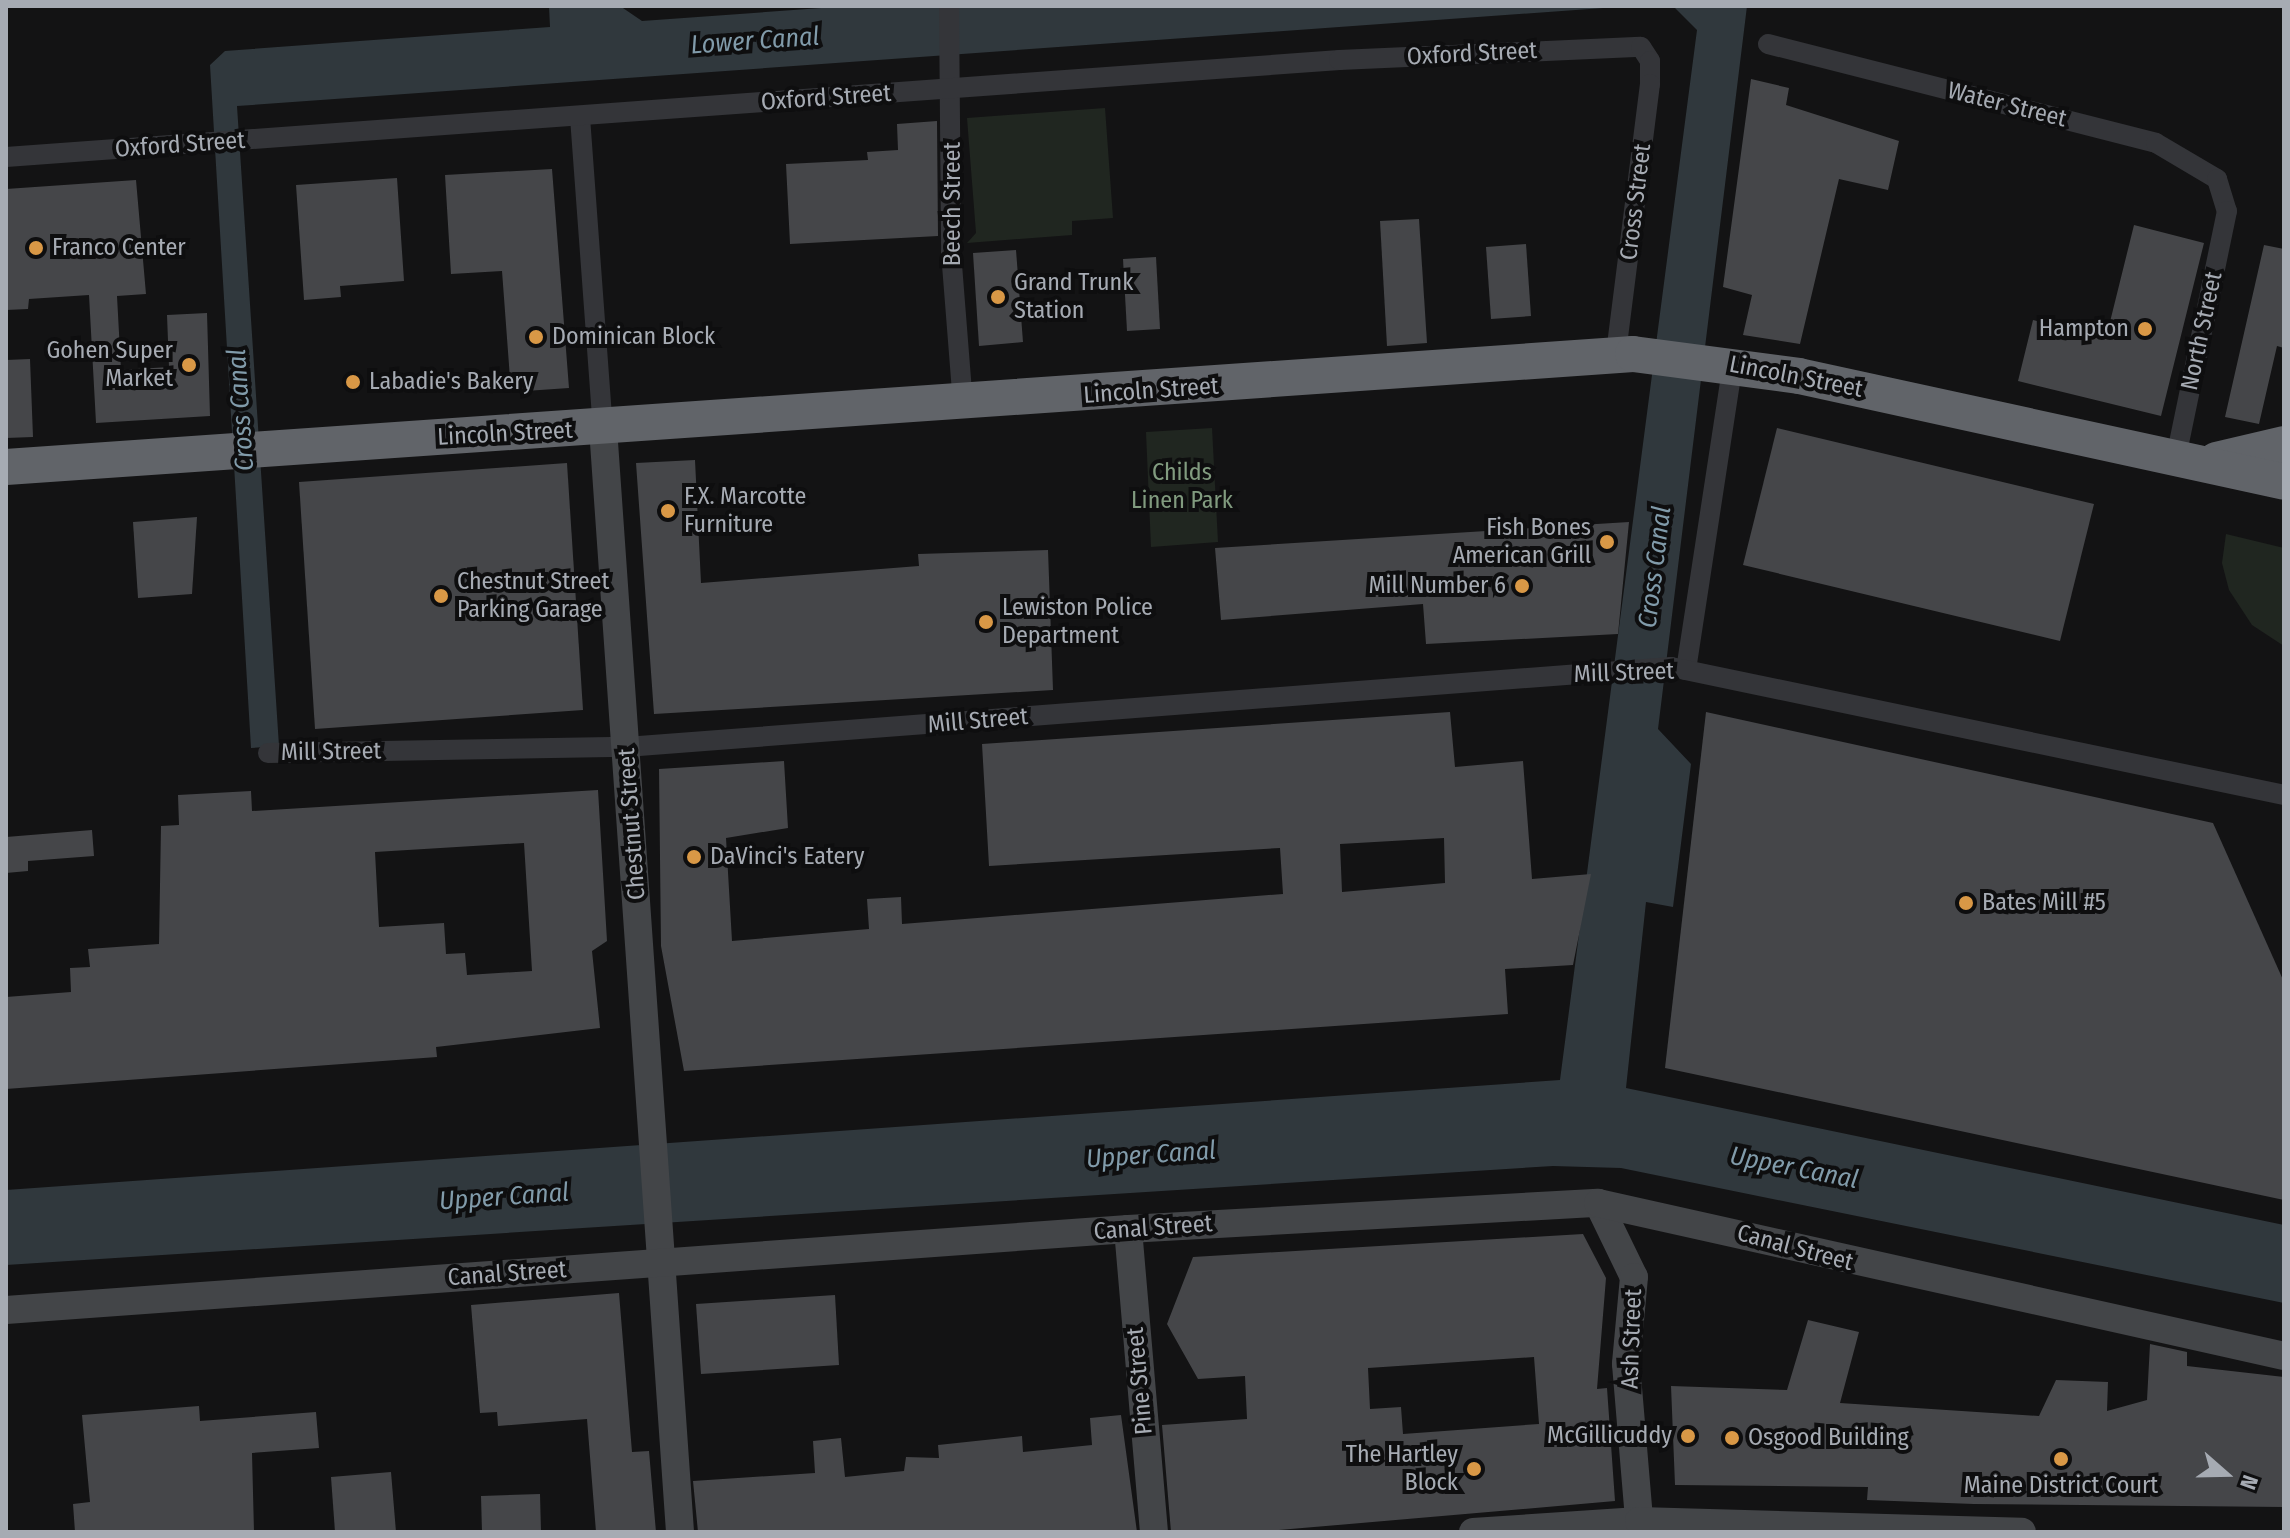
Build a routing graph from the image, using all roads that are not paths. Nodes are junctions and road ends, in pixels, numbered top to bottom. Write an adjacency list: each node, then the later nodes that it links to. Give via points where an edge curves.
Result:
1 (949, 6): 4 (street, Beech Street)
2 (1768, 44): 7 (street, Water Street, via 2156,143 2197,163)
3 (1645, 50): 4 (street, Oxford Street, via 1339,60); 8 (street, Cross Street, via 1650,84)
4 (952, 91): 5 (street, Oxford Street); 10 (street, Beech Street, via 951,252)
5 (580, 117): 6 (street, Oxford Street); 11 (street, Chestnut Street)
6 (6, 157)
7 (2228, 198): 13 (street, North Street)
8 (1624, 355): 9 (highway, Lincoln Street); 10 (highway, Lincoln Street)
9 (1726, 363): 13 (highway, Lincoln Street); 16 (street, Mill Street)
10 (963, 403): 11 (highway, Lincoln Street)
11 (603, 428): 14 (highway, Lincoln Street); 17 (main road, Chestnut Street)
12 (2284, 444): 13 (highway)
13 (2175, 463): 15 (highway, Lincoln Street)
14 (6, 467)
15 (2284, 482)
16 (1679, 669): 17 (street, Mill Street); 19 (street, Mill Street)
17 (626, 747): 18 (street, Mill Street); 22 (main road, Chestnut Street)
18 (268, 753)
19 (2284, 795)
20 (1598, 1203): 21 (main road, Canal Street); 24 (main road, Canal Street); 25 (main road, Ash Street, via 1634,1277 1626,1364)
21 (1128, 1229): 22 (main road, Canal Street); 27 (main road, Pine Street)
22 (665, 1262): 23 (main road, Canal Street); 26 (main road, Chestnut Street)
23 (6, 1310)
24 (2284, 1356)
25 (1639, 1526): 28 (main road); 29 (main road)
26 (680, 1532)
27 (1154, 1532)
28 (1473, 1532)
29 (2022, 1532)

